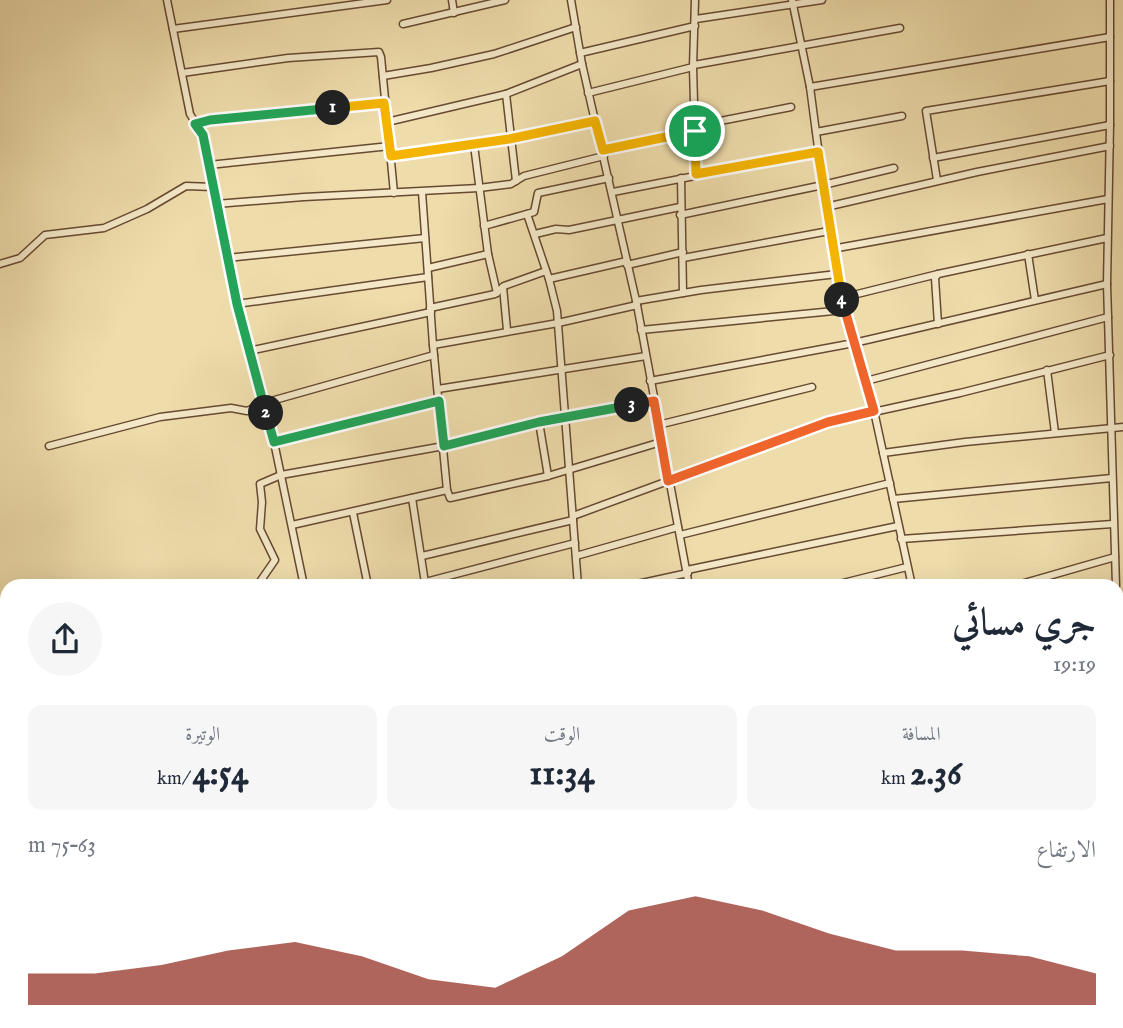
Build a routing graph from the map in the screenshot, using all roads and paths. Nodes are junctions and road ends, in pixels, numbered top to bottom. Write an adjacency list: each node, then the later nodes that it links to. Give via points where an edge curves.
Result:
1 (167, 0): 15 (street)
2 (387, 0): 15 (street)
3 (452, 0): 10 (street)
4 (505, 0): 10 (street)
5 (571, 0): 13 (street)
6 (695, 0): 11 (street)
7 (822, 0): 9 (street)
8 (1110, 0): 16 (street)
9 (794, 3): 11 (street); 17 (street)
10 (454, 13): 12 (street)
11 (696, 22): 18 (street); 20 (street)
12 (403, 24)
13 (576, 27): 18 (street); 22 (street, via 494,54)
14 (900, 28): 17 (street)
15 (173, 29): 21 (street)
16 (1110, 37): 23 (street); 24 (street)
17 (801, 45): 20 (street); 24 (street)
18 (580, 53): 19 (street)
19 (582, 64): 25 (street); 26 (street)
20 (693, 66): 25 (street); 34 (street)
21 (182, 73): 22 (street, via 377,51); 32 (street)
22 (383, 76): 27 (street)
23 (1110, 81): 33 (street); 43 (street, via 926,111)
24 (810, 86): 35 (street)
25 (588, 93): 30 (street)
26 (506, 94): 31 (street); 36 (street)
27 (384, 103): 31 (street); 32 (street)
28 (792, 107): 34 (street)
29 (902, 116): 35 (street)
30 (595, 121): 36 (street); 41 (street)
31 (387, 122): 38 (street)
32 (195, 124): 44 (street, via 203,135)
33 (1110, 125): 39 (street); 43 (street)
34 (695, 129): 41 (street); 46 (street)
35 (816, 132): 40 (street)
36 (509, 139): 37 (street); 50 (street)
37 (474, 145): 42 (street); 53 (street)
38 (390, 146): 42 (street); 44 (street)
39 (1110, 146): 49 (street); 57 (street)
40 (818, 152): 46 (street); 51 (street)
41 (603, 153): 47 (street); 50 (street)
42 (391, 156): 56 (street)
43 (933, 158): 49 (street)
44 (209, 165): 52 (street)
45 (894, 167): 51 (street)
46 (696, 174): 48 (street)
47 (609, 178): 55 (street); 61 (street, via 538,193 534,212)
48 (681, 178): 55 (street); 60 (street)
49 (937, 180): 59 (street)
50 (516, 181): 53 (street)
51 (823, 185): 59 (street); 60 (street)
52 (213, 187): 58 (street); 74 (street, via 186,186 104,228 44,235 20,258)
53 (479, 188): 54 (street); 63 (street)
54 (422, 192): 56 (street); 66 (street)
55 (612, 192): 62 (street)
56 (394, 193): 58 (street)
57 (1108, 199): 67 (street); 68 (street)
58 (216, 204): 72 (street)
59 (826, 207): 64 (street)
60 (680, 211): 62 (street); 71 (street)
61 (527, 214): 63 (street); 65 (street)
62 (619, 221): 65 (street); 73 (street)
63 (484, 226): 69 (street)
64 (829, 231): 68 (street); 71 (street)
65 (535, 234): 78 (street)
66 (425, 238): 72 (street); 75 (street)
67 (1107, 238): 70 (street); 80 (street)
68 (832, 249): 76 (street)
69 (488, 254): 75 (street); 82 (street)
70 (1028, 254): 77 (street); 85 (street)
71 (683, 255): 73 (street); 83 (street)
72 (227, 258): 87 (street)
73 (627, 263): 78 (street); 86 (street)
74 (0, 264)
75 (428, 268): 79 (street)
76 (836, 274): 83 (street); 84 (street)
77 (938, 274): 84 (street); 92 (street)
78 (548, 275): 81 (street); 91 (street)
79 (428, 277): 87 (street); 88 (street)
80 (1107, 284): 85 (street); 90 (street)
81 (503, 287): 82 (street); 93 (street)
82 (497, 293): 88 (street)
83 (683, 293): 86 (street)
84 (841, 298): 89 (street)
85 (1035, 300): 92 (street)
86 (636, 303): 91 (street); 94 (street)
87 (237, 304): 97 (street)
88 (430, 310): 96 (street); 97 (street)
89 (844, 310): 94 (street); 95 (street)
90 (1108, 317): 99 (street); 104 (street)
91 (558, 323): 93 (street); 101 (street)
92 (937, 324): 95 (street)
93 (507, 330): 96 (street)
94 (641, 330): 100 (street)
95 (854, 343): 103 (street); 104 (street)
96 (433, 345): 98 (street)
97 (249, 351): 109 (street)
98 (434, 355): 106 (street); 109 (street)
99 (1110, 355): 102 (street); 114 (street)
100 (646, 356): 101 (street); 103 (street)
101 (561, 369): 106 (street); 111 (street)
102 (1047, 370): 110 (street); 116 (street)
103 (650, 381): 108 (street)
104 (866, 381): 110 (street)
105 (812, 387): 113 (street)
106 (438, 389): 107 (street)
107 (439, 401): 117 (street); 120 (street)
108 (654, 401): 111 (street); 113 (street)
109 (264, 403): 117 (street); 119 (street, via 247,411 231,408 160,418)
110 (874, 411): 121 (street); 126 (street, via 828,422)
111 (564, 417): 112 (street); 122 (street)
112 (539, 422): 120 (street); 124 (street)
113 (658, 425): 118 (street)
114 (1111, 426): 115 (street); 116 (street); 125 (street)
115 (1123, 427)
116 (1055, 433): 121 (street)
117 (274, 442): 123 (street)
118 (662, 442): 122 (street); 126 (street)
119 (49, 446)
120 (444, 446): 123 (street); 128 (street)
121 (883, 453): 127 (street)
122 (569, 469): 124 (street); 132 (street)
123 (281, 475): 134 (street); 144 (street, via 260,484 260,529 275,560)
124 (548, 476): 128 (street, via 453,499)
125 (1112, 478): 130 (street); 133 (street)
126 (668, 481): 132 (street); 136 (street)
127 (890, 483): 130 (street); 136 (street)
128 (447, 490): 129 (street)
129 (412, 498): 131 (street); 139 (street)
130 (893, 499): 135 (street)
131 (353, 513): 134 (street); 146 (street)
132 (573, 518): 138 (street); 139 (street)
133 (1113, 524): 137 (street); 141 (street)
134 (292, 525): 145 (street)
135 (898, 526): 137 (street); 143 (street)
136 (679, 531): 140 (street); 143 (street)
137 (901, 539): 142 (street)
138 (575, 543): 140 (street); 148 (street)
139 (422, 556): 147 (street)
140 (576, 556): 149 (street)
141 (1115, 557): 154 (street); 155 (street)
142 (907, 567): 152 (street); 153 (street)
143 (687, 572): 150 (street); 151 (street)
144 (262, 579)
145 (302, 579)
146 (367, 579)
147 (425, 579)
148 (440, 579)
149 (578, 579)
150 (658, 579)
151 (688, 579)
152 (859, 579)
153 (910, 579)
154 (1047, 579)
155 (1116, 579)

